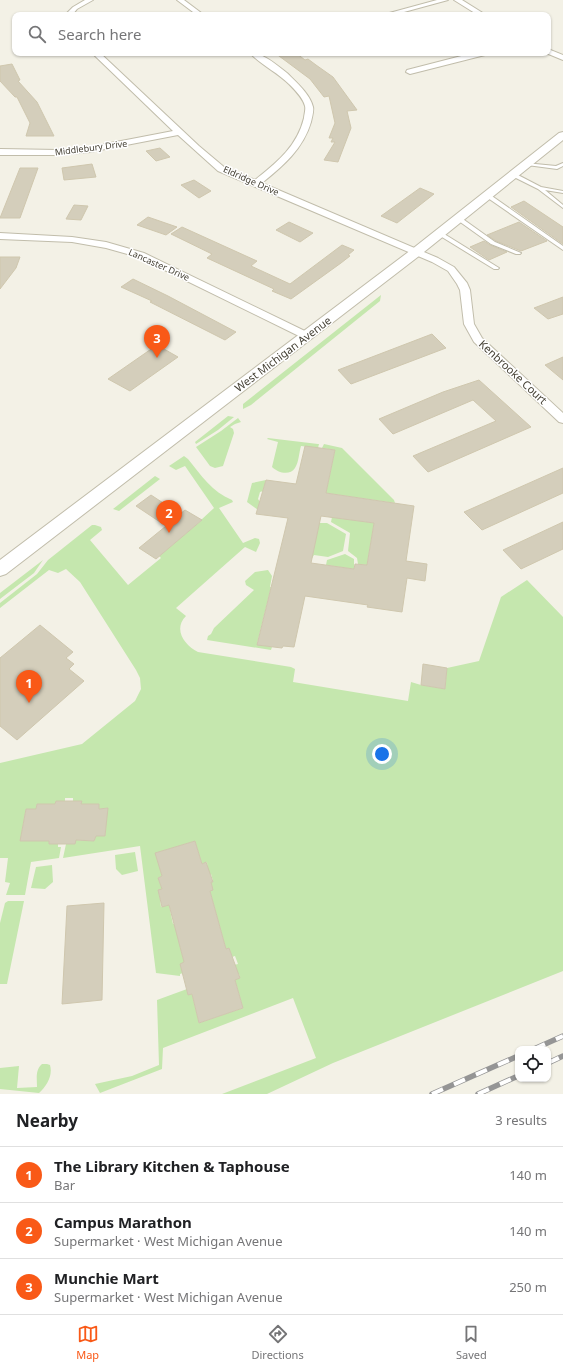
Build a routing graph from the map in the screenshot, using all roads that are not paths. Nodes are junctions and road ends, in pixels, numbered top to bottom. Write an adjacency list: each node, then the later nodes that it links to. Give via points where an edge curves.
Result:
1 (90, 0): 5 (street)
2 (180, 0): 6 (street)
3 (445, 0): 7 (street)
4 (457, 0): 8 (street)
5 (71, 12)
6 (197, 12)
7 (397, 12)
8 (479, 12)
9 (551, 52): 13 (street)
10 (99, 56): 15 (street, Eldridge Drive)
11 (258, 56): 23 (street, via 296,86 310,107 306,126 293,152)
12 (471, 56): 14 (street)
13 (563, 58)
14 (410, 72)
15 (180, 132): 17 (street, Middlebury Drive, via 76,151); 23 (street, Eldridge Drive, via 221,169)
16 (563, 136): 18 (street, West Michigan Avenue)
17 (0, 152)
18 (527, 164): 20 (lane); 22 (street, West Michigan Avenue)
19 (563, 164): 20 (lane)
20 (557, 168): 21 (lane)
21 (563, 170)
22 (514, 175): 24 (lane); 26 (street, West Michigan Avenue)
23 (256, 184): 32 (street, Eldridge Drive)
24 (540, 188): 25 (lane); 27 (lane)
25 (563, 192)
26 (487, 195): 28 (street, West Michigan Avenue); 31 (lane)
27 (563, 207)
28 (458, 218): 29 (street, West Michigan Avenue); 33 (lane, via 487,240 503,249)
29 (439, 234): 32 (street, West Michigan Avenue); 34 (lane)
30 (0, 236): 35 (street, Lancaster Drive, via 57,237 92,242 142,255)
31 (563, 248)
32 (415, 253): 35 (street, West Michigan Avenue); 36 (street, Kenbrooke Court, via 441,263 455,273 464,290 469,324 478,340)
33 (518, 253)
34 (496, 268)
35 (306, 336): 37 (street, West Michigan Avenue)
36 (563, 419)
37 (0, 569)

